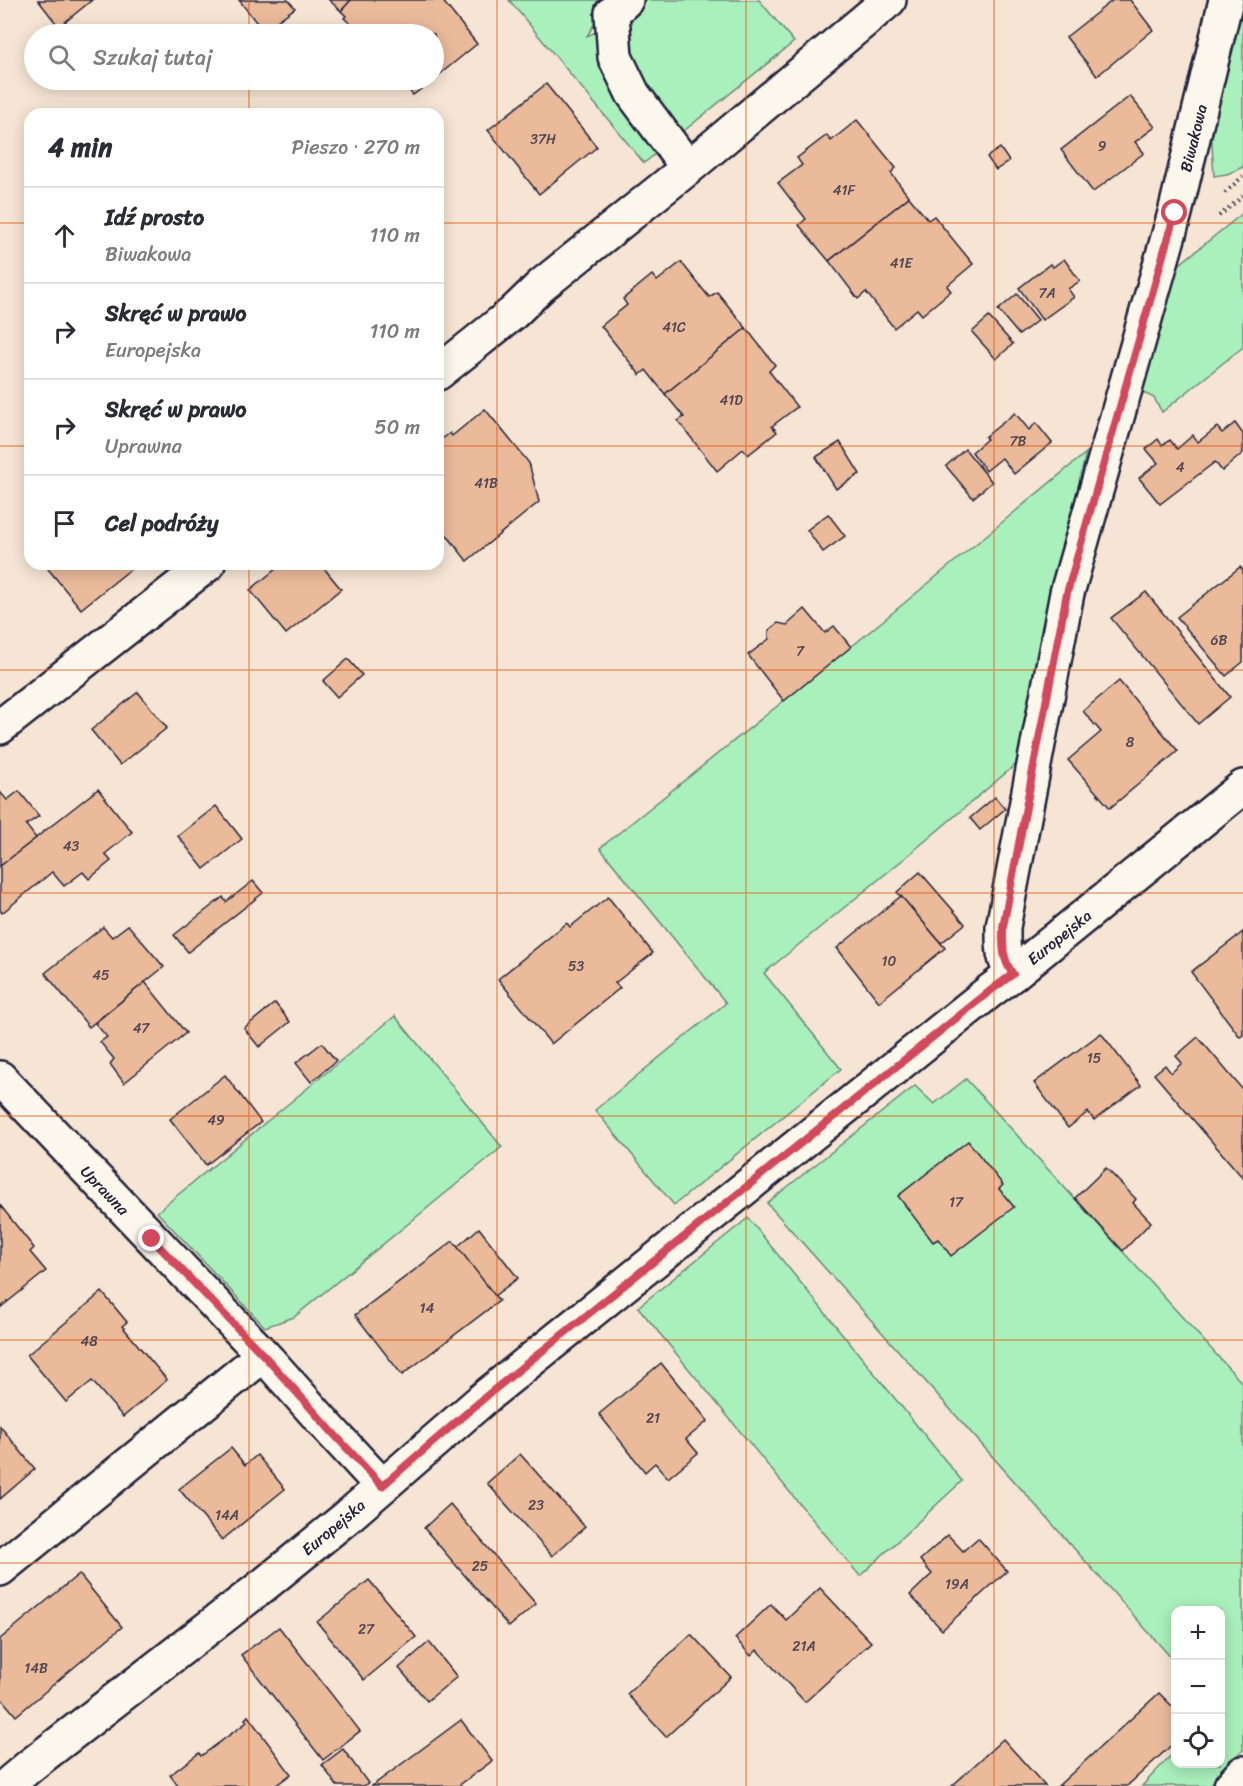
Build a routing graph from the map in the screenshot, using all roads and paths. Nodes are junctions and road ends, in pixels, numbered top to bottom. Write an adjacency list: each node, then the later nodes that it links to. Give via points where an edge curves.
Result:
1 (626, 0): 4 (street, via 612,13 615,57 633,94)
2 (889, 0): 4 (street)
3 (1226, 0): 11 (street, Biwakowa, via 1175,213 1067,593 1003,927 1003,954)
4 (688, 168): 7 (street)
5 (1243, 176): 6 (path)
6 (1223, 194)
7 (444, 368)
8 (200, 570): 9 (street)
9 (0, 728)
10 (1243, 787): 11 (street, Europejska)
11 (1013, 974): 14 (street, Europejska, via 566,1331)
12 (5, 1091): 13 (street, Uprawna)
13 (263, 1355): 14 (street, Uprawna); 15 (street)
14 (382, 1486): 17 (street, Europejska, via 265,1584)
15 (0, 1569)
16 (1243, 1773): 18 (street)
17 (6, 1786)
18 (1231, 1786)

